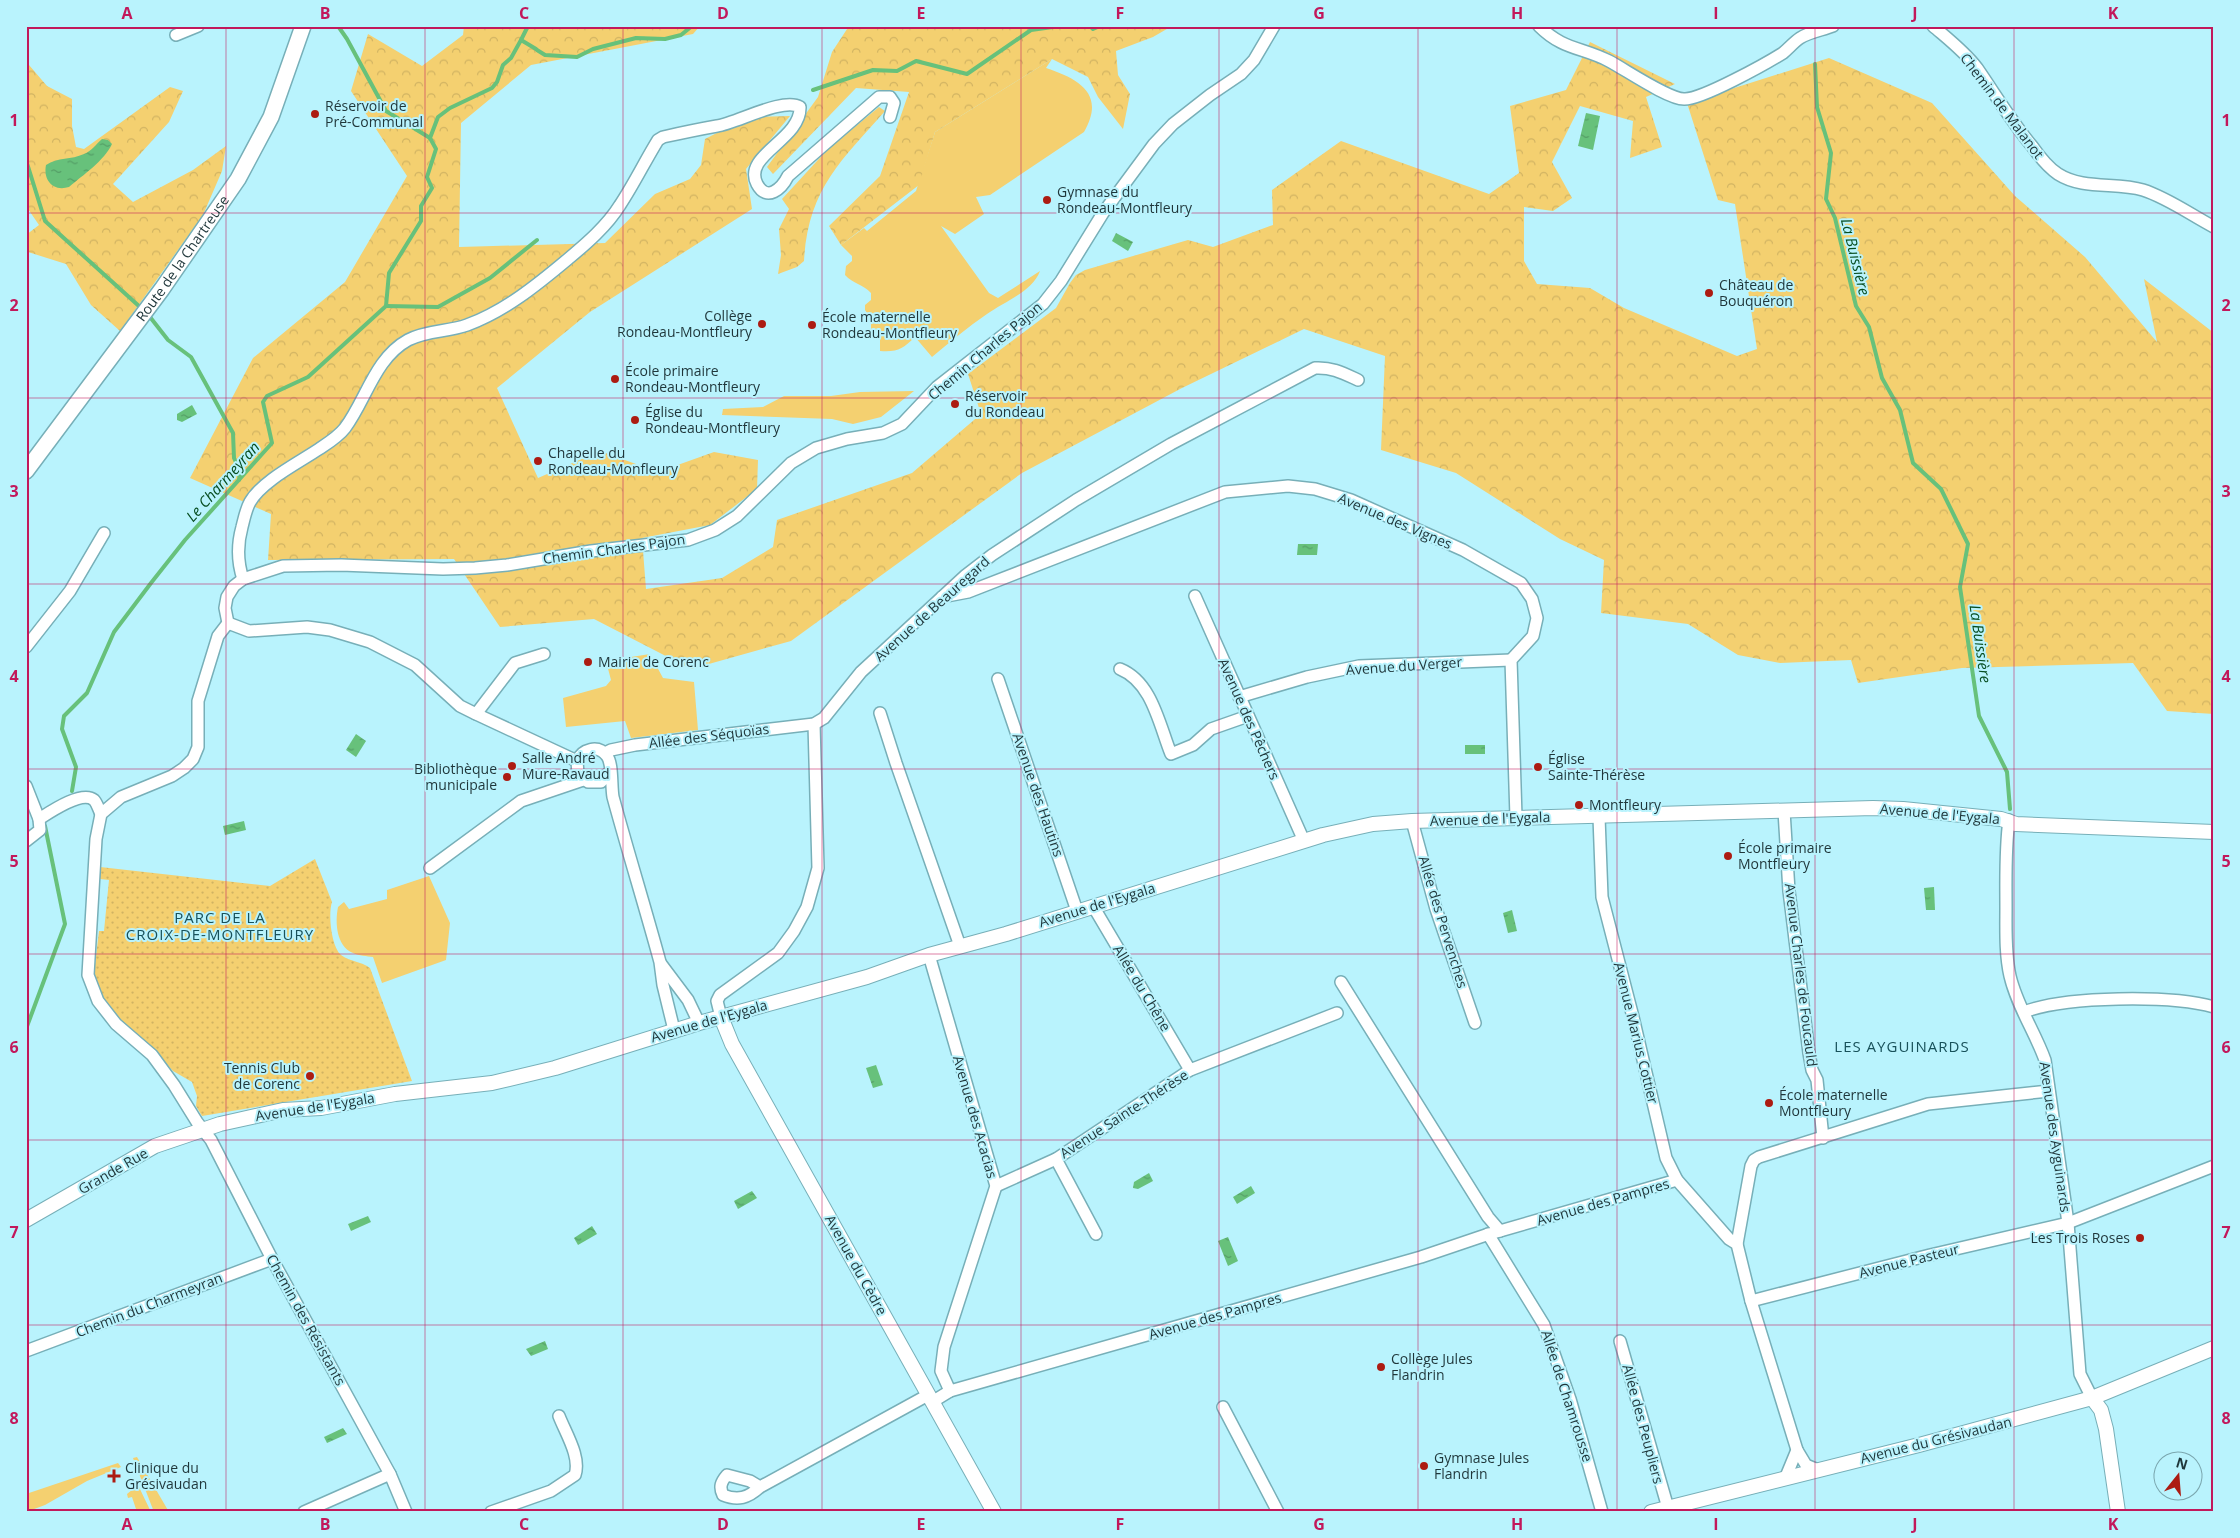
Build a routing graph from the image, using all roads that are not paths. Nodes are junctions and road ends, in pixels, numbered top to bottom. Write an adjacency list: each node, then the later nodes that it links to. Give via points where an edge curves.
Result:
1 (198, 26): 7 (street)
2 (303, 26): 11 (main road, Route de la Chartreuse, via 271,117 238,179 162,289)
3 (1274, 26): 13 (street, Chemin Charles Pajon, via 1254,60 1241,74 1180,118 1154,144 1103,213 1043,304 937,387 902,424 883,433 816,448 791,463 737,516 715,530 688,540 507,565 443,570 292,566 262,571)
4 (1539, 26): 5 (street, via 1563,45 1600,56 1684,100 1768,63 1802,37)
5 (1833, 26)
6 (1933, 26): 9 (street, Chemin de Malanot, via 1976,67 2007,116 2058,174 2083,183 2141,190)
7 (176, 35)
8 (890, 116): 13 (street, via 894,103 890,97 879,97 773,192 758,186 755,170 760,160 794,129 800,113 800,107 795,104 658,140 620,207 570,258 530,290 488,316 465,326 407,340 380,369 338,436 261,488 250,501 240,531 238,564)
9 (2214, 227)
10 (1358, 380): 15 (street, Avenue de Beauregard, via 1328,367 1315,368 1242,405 1076,500 992,555)
11 (26, 471)
12 (104, 533): 17 (street, via 70,591)
13 (243, 579): 16 (street, Chemin Charles Pajon, via 227,598 225,616)
14 (1195, 596): 22 (street, Avenue des Pêchers)
15 (942, 597): 19 (street, Avenue des Vignes, via 968,592 1226,492 1288,486 1315,489 1360,503 1463,550 1521,583 1532,599 1537,618 1533,636); 26 (street, Avenue de Beauregard, via 861,672 824,718)
16 (228, 623): 24 (street, via 250,631 315,628 370,642 415,665 460,706); 35 (street, via 218,636 198,701 198,747 193,758 172,776 121,797)
17 (26, 647)
18 (544, 654): 24 (street, via 515,663)
19 (1512, 660): 22 (street, Avenue du Verger, via 1359,666); 37 (street)
20 (1120, 669): 25 (street, via 1132,674 1146,690 1171,754 1193,745 1210,729)
21 (998, 678): 47 (street, Avenue des Hautins)
22 (1239, 697): 25 (street, Avenue des Pêchers)
23 (880, 713): 48 (street)
24 (476, 714): 28 (street)
25 (1248, 716): 44 (street, Avenue des Pêchers)
26 (814, 724): 27 (street, Allée des Séquoïas, via 635,745); 55 (street, via 818,857 807,907 778,953 720,995 717,1001)
27 (605, 753): 28 (street, via 590,749 583,752); 29 (street)
28 (577, 761): 30 (street, via 577,771)
29 (610, 771): 31 (street, via 604,780); 33 (street)
30 (583, 780): 31 (street); 45 (street, via 521,801)
31 (594, 783): 33 (street)
32 (26, 786): 38 (street)
33 (613, 794): 50 (street)
34 (1784, 811): 36 (street, Avenue de l'Eygala); 39 (street, Avenue de l'Eygala, via 1903,809); 62 (street, Avenue Charles de Foucauld, via 1789,891)
35 (102, 814): 38 (street, via 95,800 87,796); 61 (street, Chemin des Résistants, via 96,839 88,975 98,1001 116,1024 152,1055)
36 (1598, 817): 37 (street, Avenue de l'Eygala); 65 (street, Avenue Marius Cottier, via 1602,897 1666,1158)
37 (1516, 818): 40 (street, Avenue de l'Eygala)
38 (39, 819): 43 (street, via 40,830)
39 (2009, 820): 41 (street, Avenue de l'Eygala, via 2022,817); 42 (street, Avenue de l'Eygala, via 2016,824); 53 (street, Avenue des Ayguinards, via 2006,945 2010,976)
40 (1412, 821): 44 (street, Avenue de l'Eygala, via 1373,824); 57 (street, Allée des Pervenches, via 1436,909)
41 (2214, 827)
42 (2214, 832)
43 (26, 841)
44 (1304, 841): 46 (street, Avenue de l'Eygala)
45 (430, 868)
46 (1092, 906): 47 (street, Avenue de l'Eygala); 59 (street, Allée du Chêne)
47 (1077, 911): 48 (street, Avenue de l'Eygala)
48 (960, 946): 49 (street, Avenue de l'Eygala)
49 (929, 955): 55 (street, Avenue de l'Eygala, via 867,977); 66 (street, Avenue des Acacias)
50 (660, 962): 56 (street, via 688,1000); 58 (street)
51 (1340, 982): 71 (street, via 1488,1217)
52 (2214, 1007): 53 (street, via 2182,1000 2108,1000 2040,1006)
53 (2024, 1012): 60 (street, Avenue des Ayguinards, via 2045,1060)
54 (1337, 1013): 59 (street, Avenue Sainte-Thérèse)
55 (721, 1017): 56 (street, Avenue de l'Eygala); 81 (street, Avenue du Cèdre, via 736,1052)
56 (698, 1023): 58 (street, Avenue de l'Eygala)
57 (1474, 1023)
58 (674, 1030): 61 (street, Avenue de l'Eygala, via 555,1068 492,1083 395,1094 322,1108 283,1110)
59 (1190, 1070): 63 (street, Avenue Sainte-Thérèse)
60 (2050, 1091): 62 (street, via 1928,1104); 68 (street, Avenue des Ayguinards)
61 (203, 1129): 67 (street, Grande Rue, via 155,1146); 74 (street, Chemin des Résistants)
62 (1823, 1138): 69 (street, via 1759,1157 1751,1166)
63 (1056, 1159): 66 (street, Avenue Sainte-Thérèse); 72 (street)
64 (2214, 1166): 68 (street, Avenue Pasteur)
65 (1677, 1180): 70 (street, Avenue Marius Cottier); 71 (street, Avenue des Pampres)
66 (996, 1186): 79 (street, Avenue des Acacias, via 944,1347 941,1370)
67 (26, 1220)
68 (2068, 1223): 75 (street, Avenue Pasteur); 80 (street, Avenue des Ayguinards, via 2080,1374)
69 (1741, 1225): 70 (street); 73 (street)
70 (1721, 1230): 73 (street, Avenue Marius Cottier)
71 (1494, 1233): 79 (street, Avenue des Pampres, via 1421,1257); 95 (street, Allée de Chamrousse, via 1544,1325 1561,1371)
72 (1096, 1234)
73 (1737, 1244): 75 (street)
74 (272, 1258): 78 (street, Chemin du Charmeyran); 86 (street, Chemin des Résistants)
75 (1751, 1300): 84 (street)
76 (1620, 1341): 89 (street, Allée des Peupliers)
77 (2214, 1348): 80 (street, Avenue du Grésivaudan)
78 (26, 1351)
79 (950, 1391): 81 (street, Avenue des Pampres)
80 (2092, 1398): 85 (street, Avenue du Grésivaudan); 97 (street, via 2102,1410)
81 (930, 1399): 88 (street, Avenue des Pampres); 93 (street, Avenue du Cèdre)
82 (1223, 1407): 94 (street)
83 (559, 1416): 92 (street, via 576,1457 575,1476 550,1491)
84 (1797, 1450): 85 (street, via 1806,1465); 87 (street)
85 (1818, 1470): 87 (street, Avenue du Grésivaudan)
86 (390, 1474): 90 (street); 91 (street, Chemin des Résistants)
87 (1785, 1479): 89 (street, Avenue du Grésivaudan)
88 (760, 1487)
89 (1668, 1508): 96 (street, Avenue du Grésivaudan)
90 (304, 1512)
91 (406, 1512)
92 (491, 1512)
93 (994, 1512)
94 (1278, 1512)
95 (1602, 1512)
96 (1651, 1512)
97 (2118, 1512)

